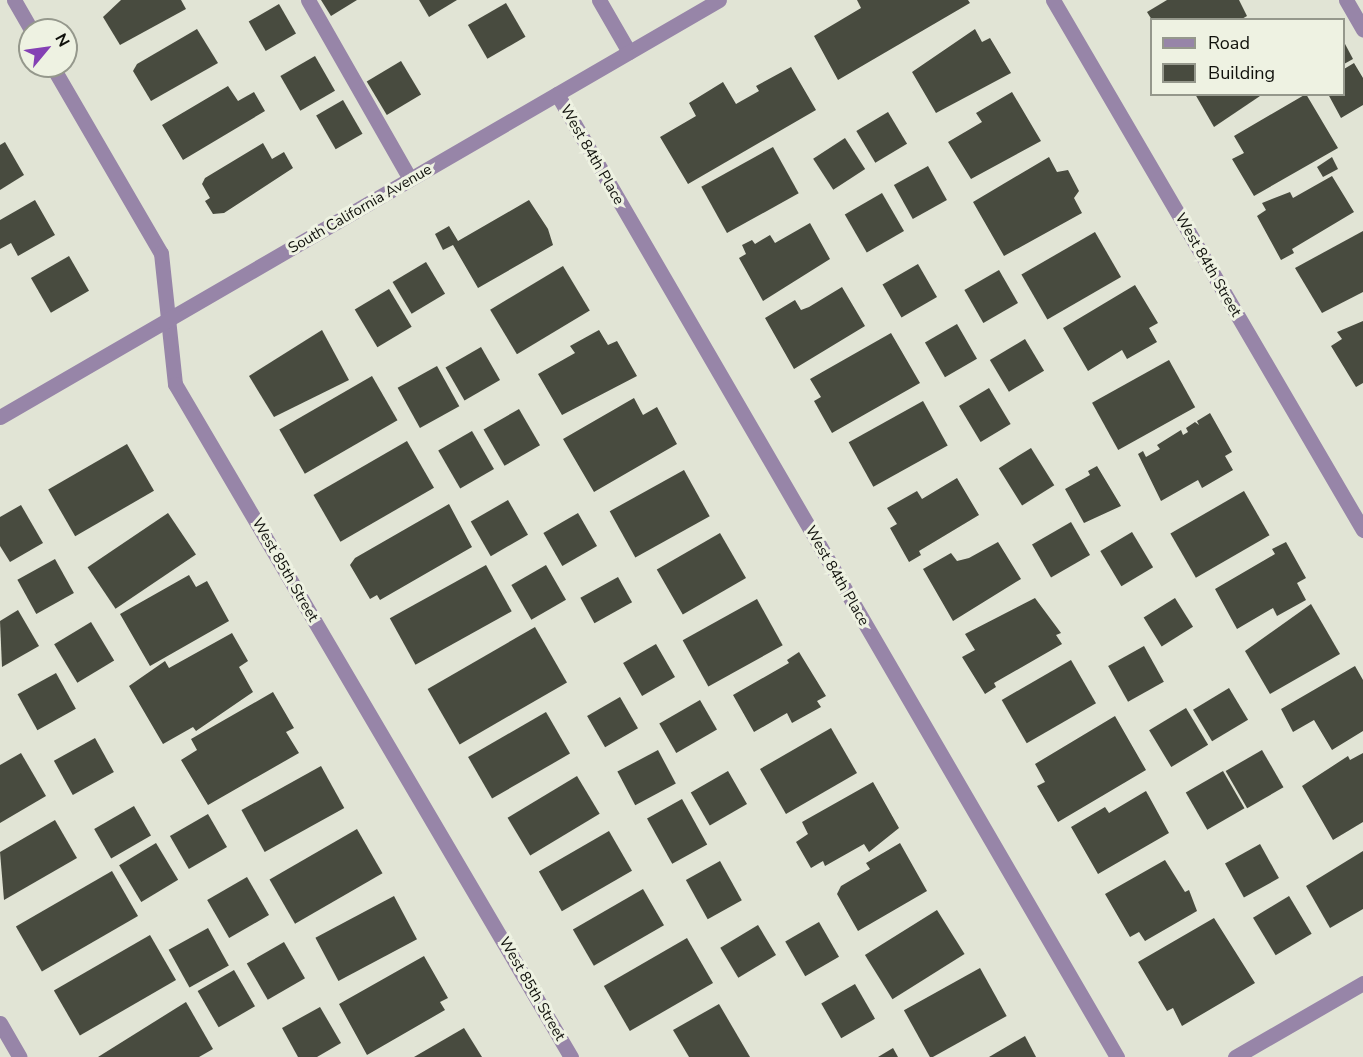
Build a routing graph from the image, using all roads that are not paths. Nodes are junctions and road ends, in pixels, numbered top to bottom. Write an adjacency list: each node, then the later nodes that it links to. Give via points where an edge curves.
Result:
1 (14, 0): 7 (street)
2 (308, 0): 12 (street)
3 (599, 0): 9 (street)
4 (719, 0): 9 (street, South California Avenue)
5 (1053, 0): 15 (street, West 84th Street)
6 (1346, 0): 8 (street)
7 (24, 18)
8 (1363, 30)
9 (629, 52): 11 (street, South California Avenue)
10 (59, 78): 13 (street, West 85th Street, via 161,252)
11 (556, 94): 12 (street, South California Avenue); 20 (street, West 84th Place)
12 (410, 179): 13 (street, South California Avenue)
13 (170, 319): 14 (street, South California Avenue); 19 (street, West 85th Street, via 175,384)
14 (0, 417)
15 (1363, 530)
16 (1363, 983): 21 (street)
17 (0, 1023): 18 (street)
18 (20, 1057)
19 (572, 1057)
20 (1117, 1057)
21 (1235, 1057)

